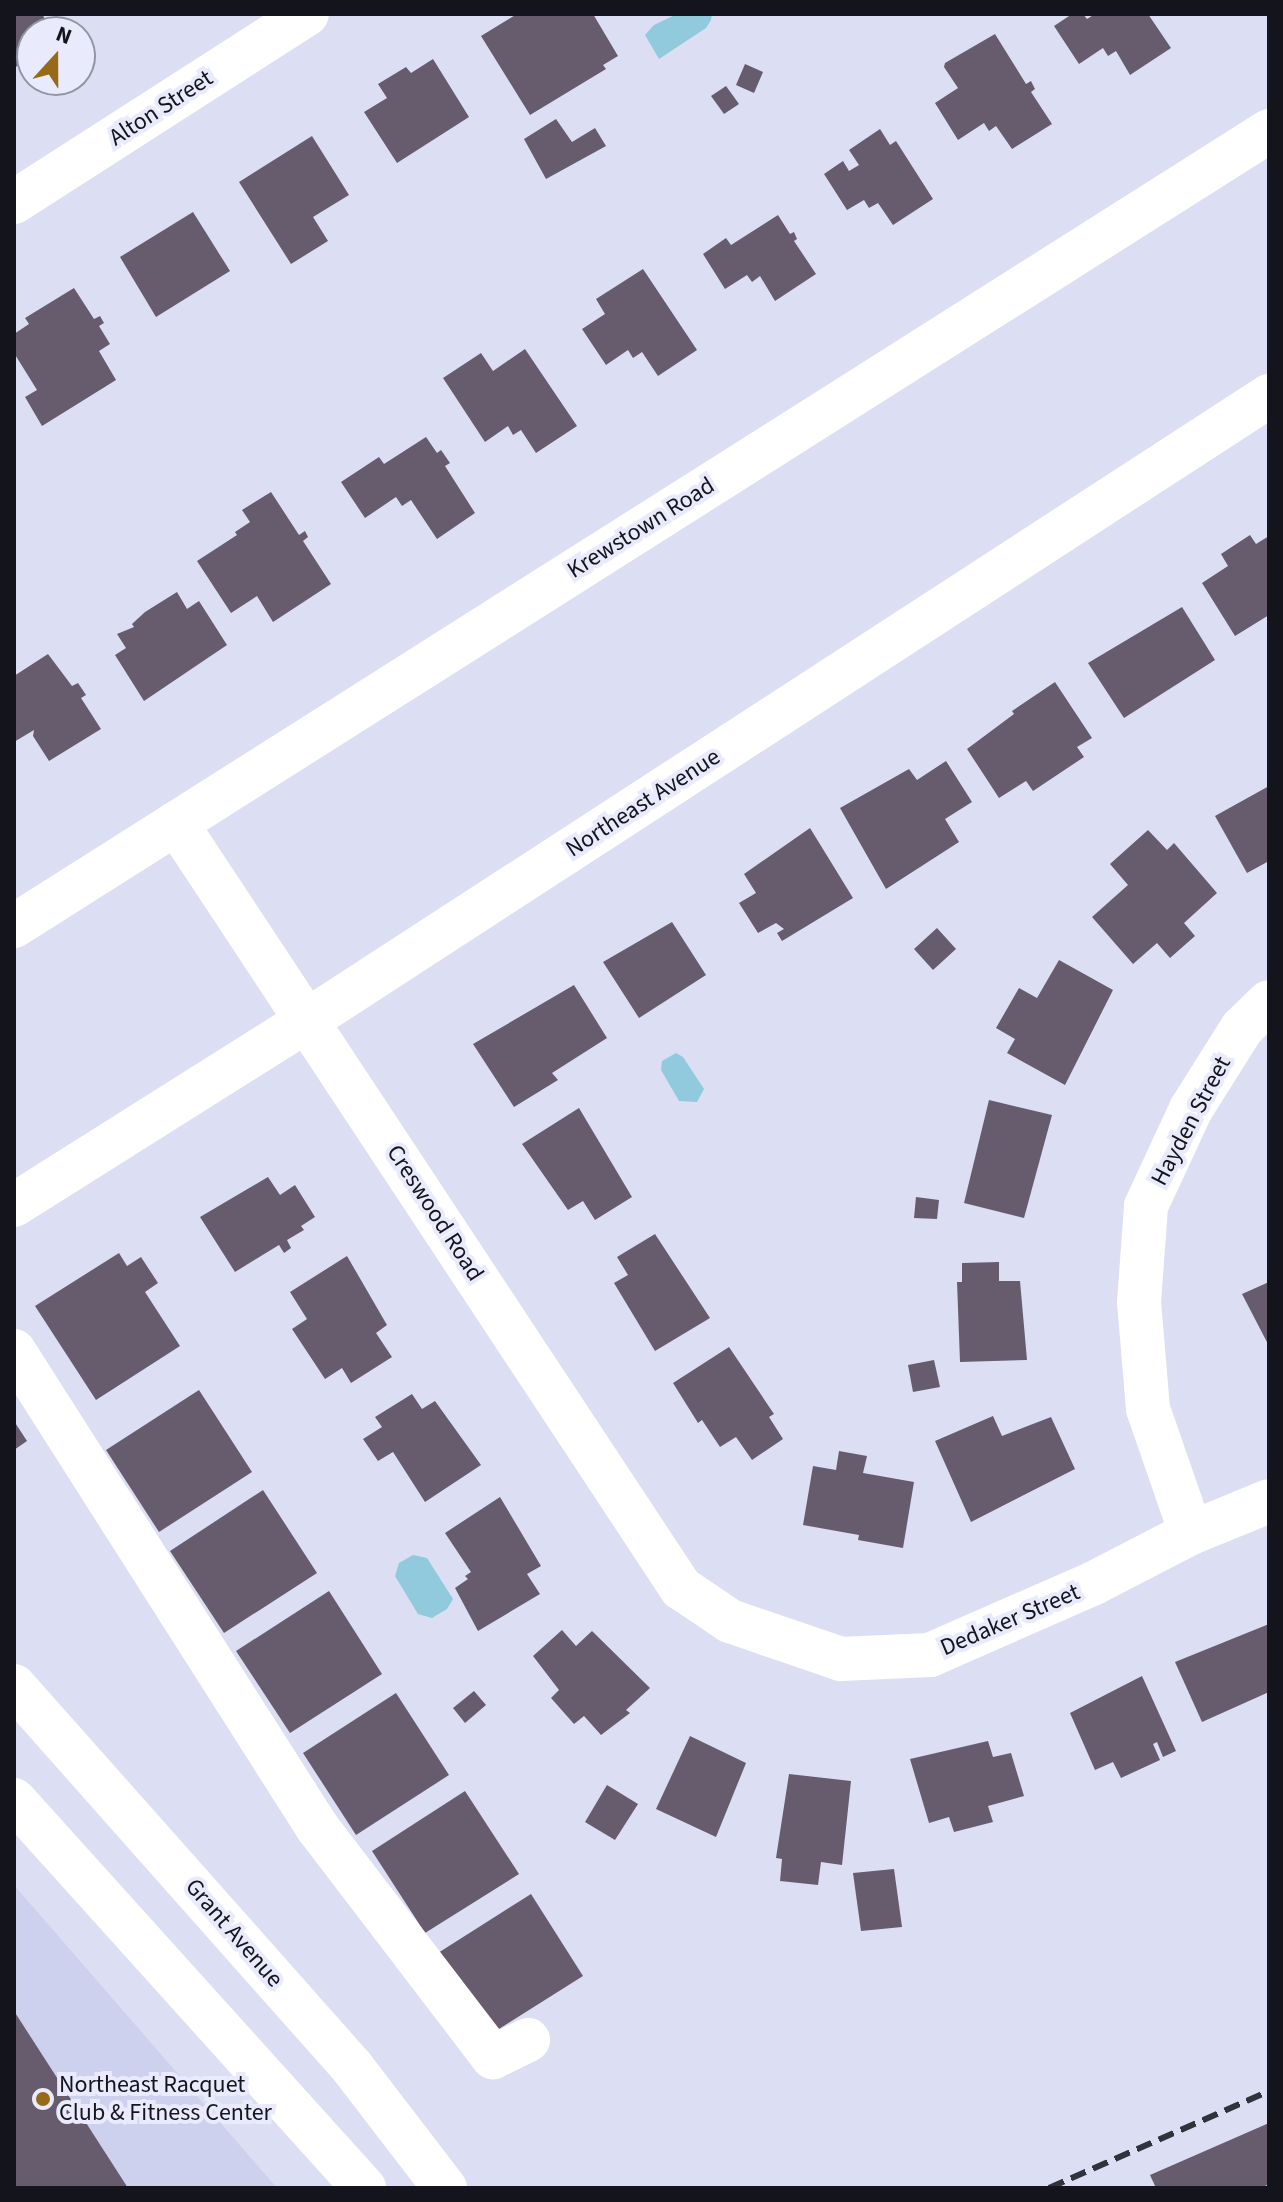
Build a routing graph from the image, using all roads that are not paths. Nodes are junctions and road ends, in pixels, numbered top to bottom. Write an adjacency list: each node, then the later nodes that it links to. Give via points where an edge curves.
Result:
1 (307, 14): 3 (street, Alton Street)
2 (1269, 131): 5 (street, Krewstown Road)
3 (14, 202)
4 (1269, 396): 8 (street, Northeast Avenue)
5 (176, 823): 6 (street, Krewstown Road); 8 (street, Creswood Road)
6 (14, 926)
7 (1269, 1002): 12 (street, Hayden Street, via 1242,1028 1191,1109 1146,1206 1139,1302 1148,1409)
8 (308, 1020): 9 (street, Northeast Avenue); 13 (street, Creswood Road, via 681,1588)
9 (14, 1205)
10 (14, 1351): 16 (street, via 317,1827 493,2057)
11 (1269, 1501): 12 (street, Dedaker Street)
12 (1191, 1533): 13 (street, Dedaker Street, via 1094,1583 930,1655 841,1659 730,1621)
13 (698, 1599)
14 (14, 1686): 18 (street, Grant Avenue, via 352,2067)
15 (14, 1800): 17 (street)
16 (528, 2040)
17 (364, 2188)
18 (445, 2188)

